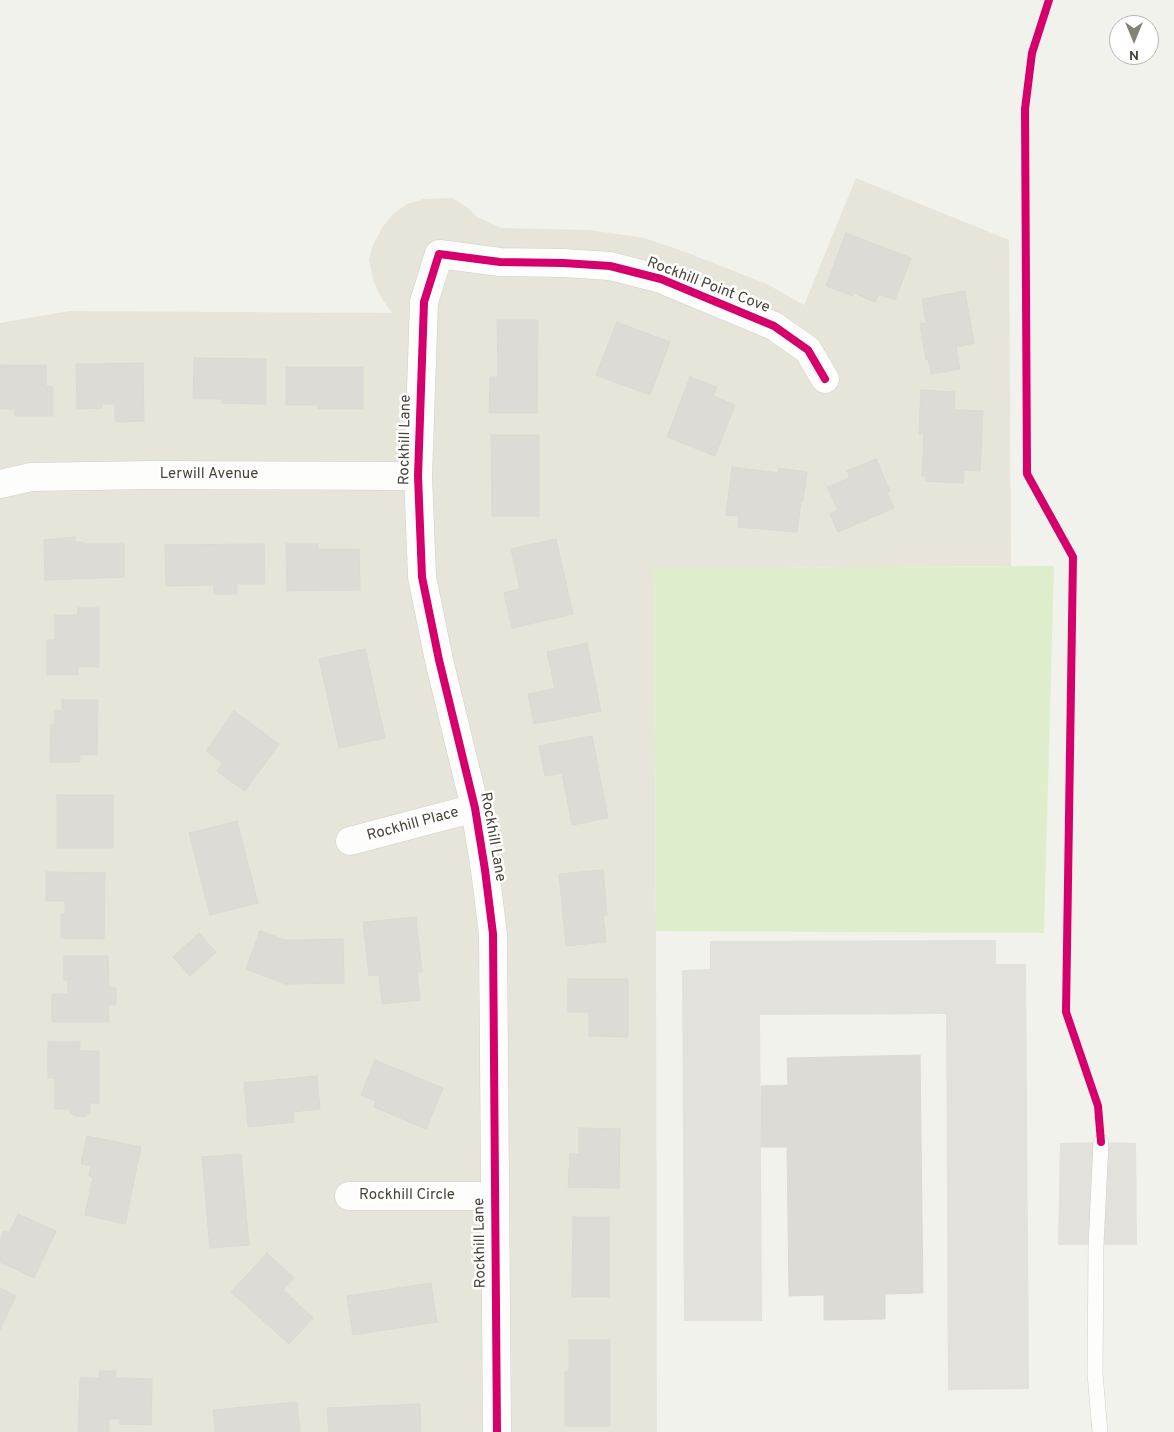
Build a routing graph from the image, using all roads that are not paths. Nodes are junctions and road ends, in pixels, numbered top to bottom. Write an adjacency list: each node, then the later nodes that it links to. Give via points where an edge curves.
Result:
1 (439, 254): 2 (street, Rockhill Point Cove, via 500,262 610,266 661,279 774,326 808,350); 3 (street, Rockhill Lane, via 424,302)
2 (825, 379)
3 (418, 476): 4 (street, Lerwill Avenue, via 32,477); 5 (street, Rockhill Lane, via 422,577)
4 (0, 484)
5 (475, 808): 6 (street, Rockhill Place); 9 (street, Rockhill Lane, via 493,934)
6 (350, 841)
7 (1101, 1142): 11 (lane, via 1095,1374)
8 (349, 1196): 9 (street, Rockhill Circle)
9 (494, 1196): 10 (street, Rockhill Lane)
10 (497, 1432)
11 (1100, 1432)

